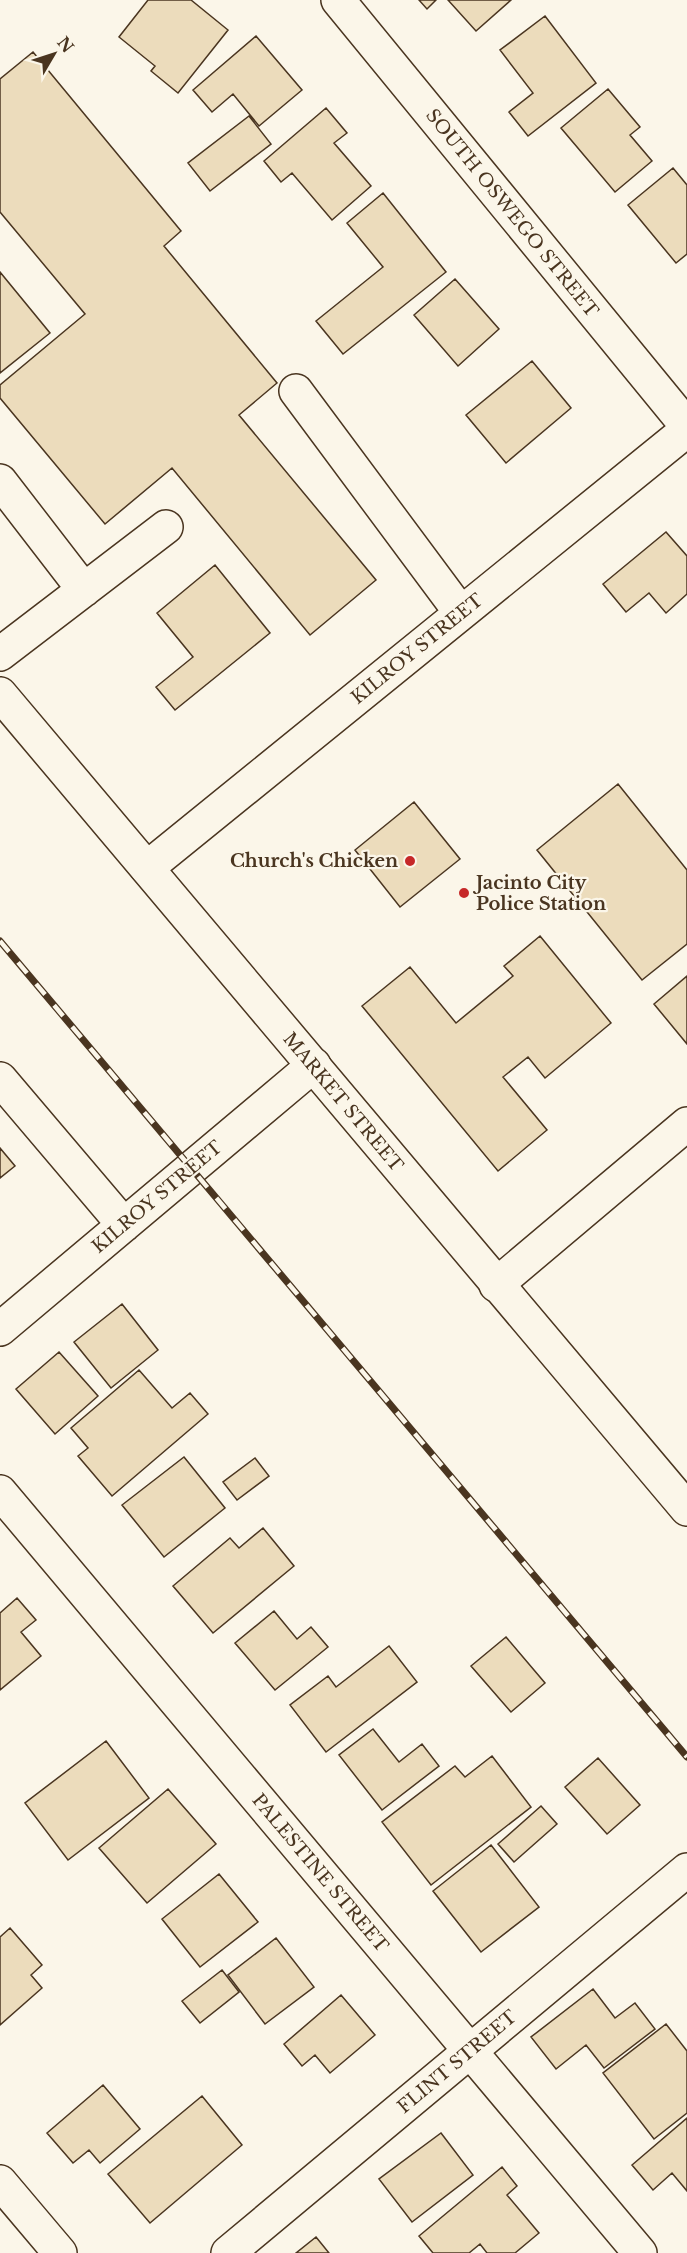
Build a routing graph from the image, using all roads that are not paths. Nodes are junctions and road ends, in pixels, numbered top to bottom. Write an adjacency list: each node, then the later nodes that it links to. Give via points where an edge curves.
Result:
1 (338, 0): 3 (street, SOUTH OSWEGO STREET)
2 (296, 391): 7 (street)
3 (687, 428): 7 (street, KILROY STREET)
4 (0, 481): 6 (street)
5 (166, 527): 6 (street)
6 (84, 590): 8 (street)
7 (461, 613): 10 (street, KILROY STREET)
8 (0, 654)
9 (0, 694): 10 (street, MARKET STREET)
10 (147, 868): 11 (street, MARKET STREET)
11 (314, 1065): 14 (street, KILROY STREET); 15 (street, MARKET STREET)
12 (0, 1079): 14 (street)
13 (687, 1124): 15 (street)
14 (124, 1225): 16 (street, KILROY STREET)
15 (496, 1285): 18 (street, MARKET STREET)
16 (0, 1329)
17 (0, 1492): 20 (street, PALESTINE STREET)
18 (683, 1495)
19 (687, 1870): 20 (street, FLINT STREET)
20 (470, 2051): 23 (street, FLINT STREET); 24 (street, PALESTINE STREET)
21 (0, 2182): 22 (street)
22 (60, 2253)
23 (228, 2253)
24 (640, 2253)

